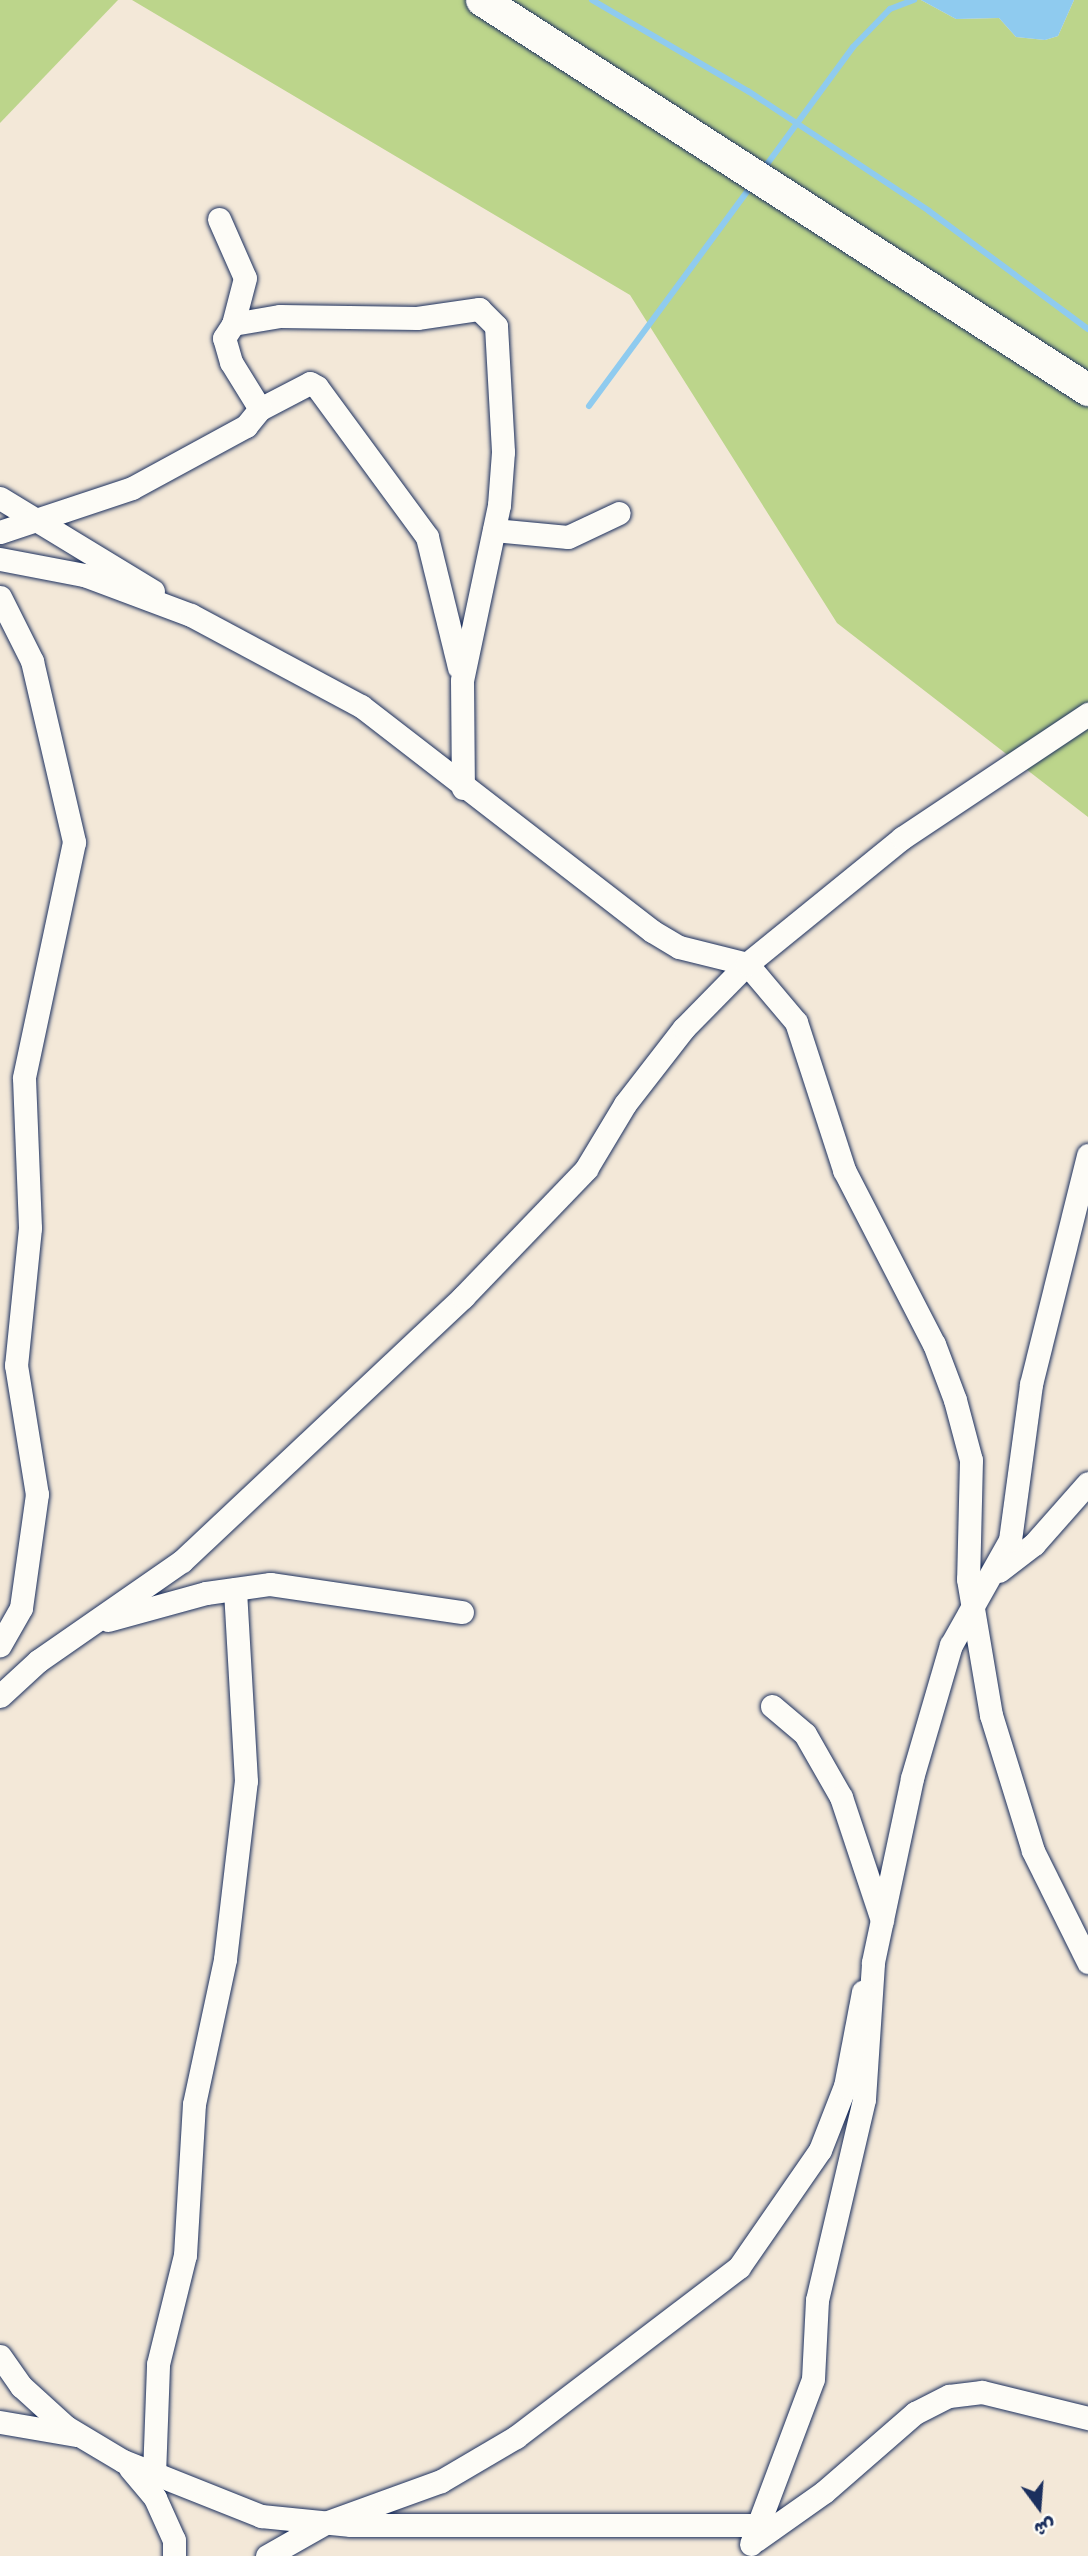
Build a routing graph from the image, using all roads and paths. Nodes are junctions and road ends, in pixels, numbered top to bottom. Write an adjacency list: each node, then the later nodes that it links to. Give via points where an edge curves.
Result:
1 (482, 0): 4 (main road)
2 (219, 219): 3 (street, via 245,278)
3 (233, 324): 5 (street, via 223,338 231,362); 9 (street, via 280,316 417,318 479,309 496,326 499,365 503,452)
4 (1088, 390)
5 (260, 409): 8 (street, via 199,456); 14 (street, via 310,383 317,387 426,537)
6 (0, 498): 8 (street)
7 (620, 513): 9 (street, via 568,537)
8 (40, 520): 10 (street); 13 (street)
9 (494, 530): 14 (street)
10 (0, 533)
11 (0, 559): 13 (street, via 84,575)
12 (0, 597): 25 (street, via 32,661 74,842 24,1078 30,1228 16,1365 37,1494 21,1608)
13 (191, 615): 16 (street, via 361,706)
14 (462, 681): 16 (street)
15 (1088, 715): 17 (street, via 902,838)
16 (463, 788): 17 (street, via 652,931 679,947)
17 (747, 964): 22 (street, via 796,1023 844,1170 934,1344 955,1400 971,1460); 24 (street, via 684,1028 625,1104 586,1169 463,1297 182,1562)
18 (1088, 1155): 20 (street, via 1031,1384 1010,1540)
19 (1088, 1483): 20 (street, via 1034,1544)
20 (993, 1575): 22 (street)
21 (235, 1589): 23 (street, via 270,1584); 24 (street); 36 (street, via 246,1782 225,1959 194,2104 185,2255 158,2364)
22 (972, 1606): 28 (street, via 937,1682); 30 (street, via 1010,1789 1033,1852)
23 (462, 1612)
24 (92, 1625): 26 (street)
25 (0, 1645)
26 (0, 1696)
27 (772, 1706): 28 (street, via 805,1734 841,1797)
28 (882, 1920): 29 (street)
29 (873, 1962): 37 (street, via 845,2086 820,2150 738,2267 516,2437 441,2482); 38 (street, via 871,2053 826,2249 813,2379)
30 (1088, 1962)
31 (0, 2356): 34 (street, via 21,2386)
32 (1088, 2418): 38 (street, via 982,2392 949,2396 915,2413 824,2492)
33 (0, 2422): 34 (street)
34 (83, 2437): 35 (street)
35 (123, 2461): 36 (street); 39 (street, via 155,2498 174,2540)
36 (155, 2474): 37 (street, via 261,2516)
37 (325, 2523): 38 (street); 40 (street)
38 (752, 2542)
39 (174, 2556)
40 (267, 2556)

